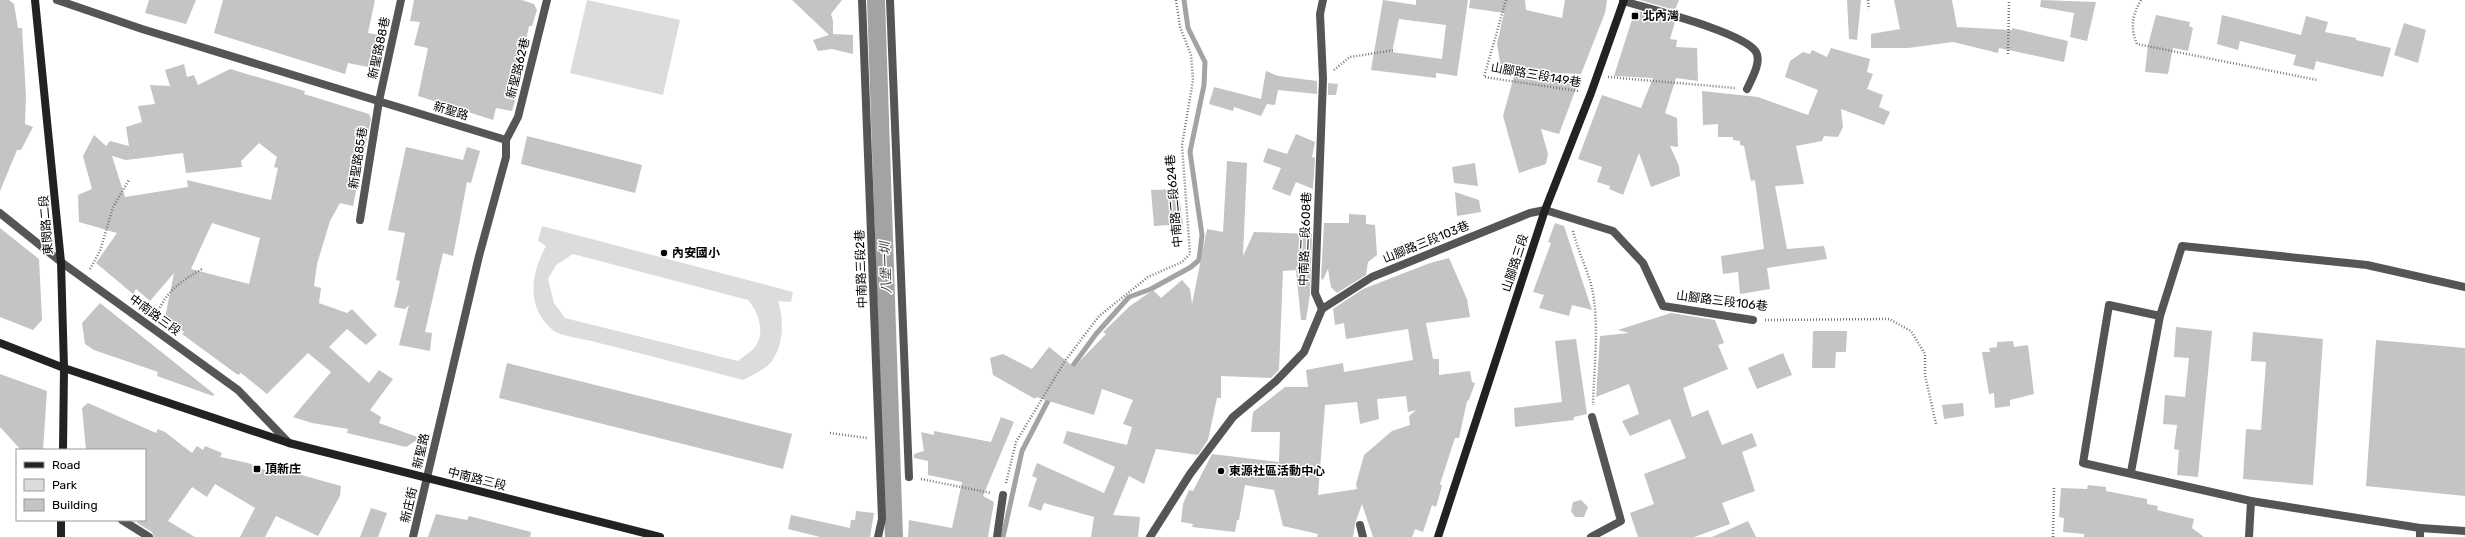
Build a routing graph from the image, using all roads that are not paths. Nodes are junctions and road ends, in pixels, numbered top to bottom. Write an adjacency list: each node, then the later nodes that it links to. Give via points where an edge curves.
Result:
1 (35, 0): 15 (main road, 東閔路二段)
2 (57, 0): 10 (street, 新聖路, via 142,29)
3 (402, 0): 10 (street, 新聖路88巷)
4 (546, 0): 11 (street, 新聖路62巷, via 518,117)
5 (862, 0): 39 (street, 中南路三段2巷, via 882,519)
6 (890, 0): 26 (street)
7 (1323, 0): 17 (street, 中南路二段608巷, via 1320,14 1322,79 1315,293)
8 (1623, 0): 9 (street, via 1736,36 1756,51 1758,59); 12 (main road, 山腳路三段, via 1591,93)
9 (1747, 89)
10 (379, 101): 11 (street, 新聖路); 14 (street, 新聖路85巷)
11 (506, 140): 27 (street, 新聖路, via 506,157 479,256)
12 (1545, 210): 17 (street, 山腳路三段103巷, via 1530,213 1372,277); 19 (street, 山腳路三段106巷, via 1613,231 1643,263 1663,306); 43 (main road, 山腳路三段)
13 (0, 213): 15 (street, 中南路三段)
14 (360, 220)
15 (61, 262): 21 (main road, 東閔路二段); 23 (street, 中南路三段, via 238,390)
16 (2465, 287): 18 (street, via 2367,265 2182,246)
17 (1322, 310): 41 (street, via 1304,352 1276,381 1233,417 1190,474)
18 (2160, 316): 25 (street); 25 (street, via 2109,305 2083,463)
19 (1753, 320)
20 (0, 343): 21 (main road, 中南路三段)
21 (64, 368): 23 (main road, 中南路三段); 24 (main road, 東閔路二段)
22 (1592, 417): 44 (street, via 1621,521)
23 (289, 443): 27 (main road, 中南路三段)
24 (63, 449)
25 (2131, 472): 29 (street)
26 (909, 477)
27 (427, 479): 37 (street, 新庄街); 38 (main road, 中南路三段)
28 (1003, 496): 40 (street)
29 (2251, 501): 33 (street); 45 (street)
30 (61, 521): 35 (main road)
31 (124, 521): 36 (street)
32 (1360, 525): 42 (street)
33 (2420, 528): 34 (street); 46 (street)
34 (2465, 531)
35 (61, 537)
36 (149, 537)
37 (414, 537)
38 (660, 537)
39 (878, 537)
40 (997, 537)
41 (1150, 537)
42 (1363, 537)
43 (1438, 537)
44 (1591, 537)
45 (2249, 537)
46 (2420, 537)

